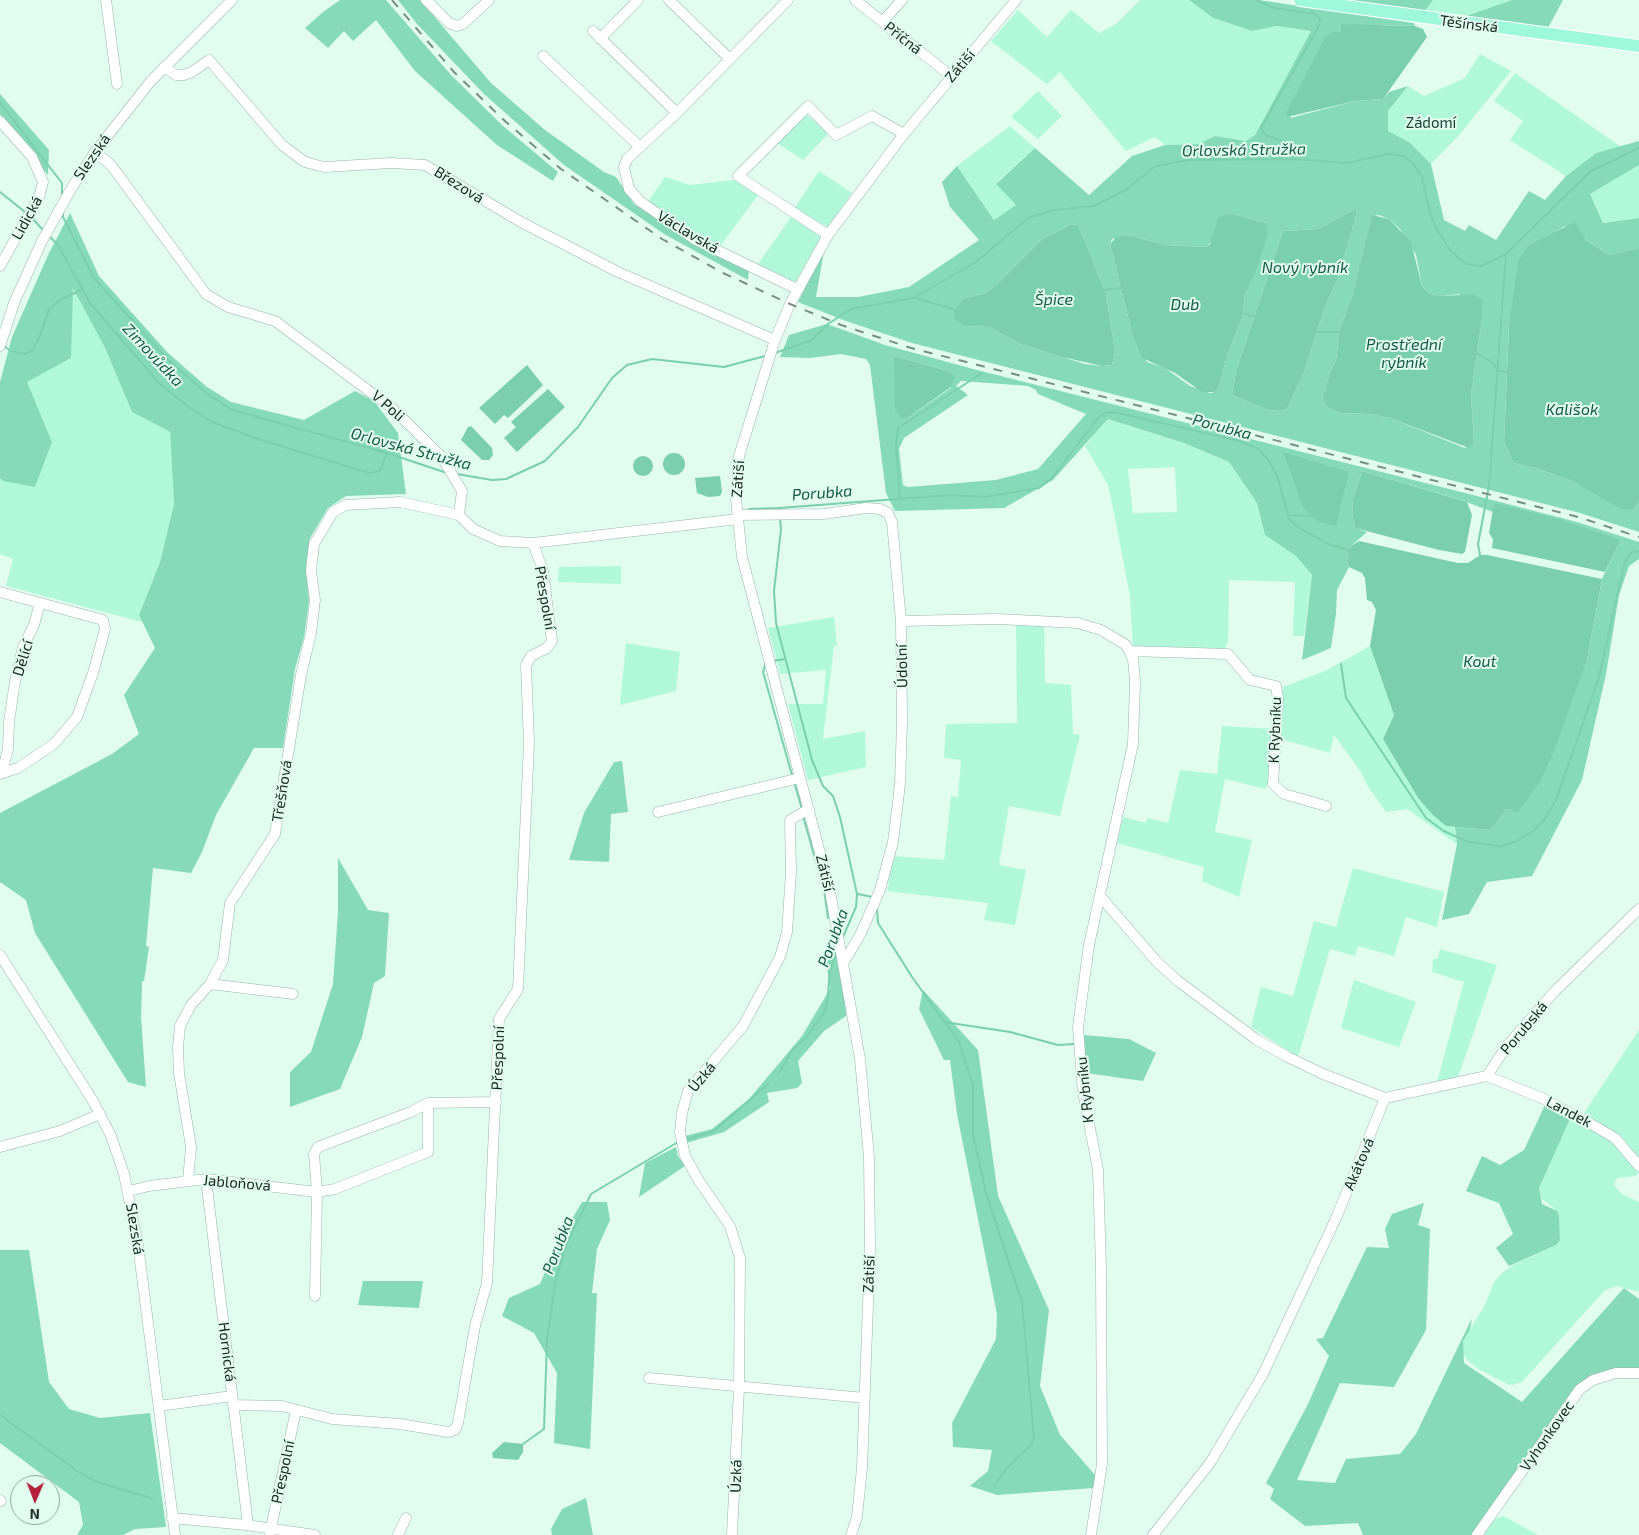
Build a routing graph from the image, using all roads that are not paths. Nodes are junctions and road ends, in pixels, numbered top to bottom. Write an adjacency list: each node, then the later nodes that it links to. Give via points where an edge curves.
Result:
1 (106, 0): 18 (street)
2 (232, 0): 16 (street, Slezská)
3 (426, 0): 4 (street, via 449,23 457,26)
4 (489, 0)
5 (638, 0): 19 (street, via 596,35)
6 (668, 0): 15 (street)
7 (788, 0): 15 (street, Václavská)
8 (855, 0): 12 (street, Příčná)
9 (902, 0): 12 (street)
10 (1016, 0): 17 (street, Zátiší)
11 (1300, 0): 13 (main road, Těšínská)
12 (883, 21): 17 (street, Příčná)
13 (1639, 46)
14 (543, 56): 22 (street)
15 (730, 59): 19 (street, Václavská)
16 (164, 67): 23 (street, Slezská); 27 (street, Březová, via 176,75 184,75 208,60 282,145 305,162 324,166 425,165 521,222 618,272)
17 (951, 76): 21 (street, Zátiší)
18 (116, 84)
19 (677, 113): 22 (street, Václavská)
20 (0, 121): 25 (street, Lidická, via 32,157 43,182 39,197)
21 (904, 134): 24 (street, Zátiší); 24 (street, via 872,116 836,135 808,106 738,176)
22 (640, 147): 26 (street, Václavská, via 627,159 624,167 629,189 641,202 694,238)
23 (95, 152): 28 (street, Slezská, via 56,215 14,304); 29 (street, V Poli, via 111,165 206,294 228,307 275,321 392,408 441,456 462,491)
24 (828, 235): 26 (street, Zátiší)
25 (0, 266)
26 (797, 289): 27 (street, Zátiší)
27 (776, 340): 30 (street, Zátiší, via 739,456)
28 (0, 346)
29 (459, 515): 31 (street, via 473,529 500,541); 46 (street, Třešňová, via 400,502 346,505 333,512 322,527 314,544 311,571 315,600 311,633 275,834 230,903 222,960)
30 (738, 517): 31 (street); 35 (street, Údolní, via 824,514 866,508 888,513 894,536); 38 (street, Zátiší, via 742,557)
31 (533, 543): 50 (street, Přespolní, via 543,571 552,640 547,648 531,656 526,665 529,743 518,989 499,1019)
32 (0, 592): 33 (street); 34 (street)
33 (0, 596)
34 (40, 603): 37 (street, Dělící, via 23,647 15,681 8,749); 37 (street, via 103,620 105,629 77,717 54,744 18,768)
35 (901, 621): 36 (street, via 997,619 1078,623 1101,630 1126,645); 45 (street, Údolní, via 900,784 893,842 880,890)
36 (1129, 651): 39 (street, K Rybníku, via 1228,654 1250,680 1276,686 1273,784 1284,794); 42 (street, K Rybníku, via 1135,682 1133,744)
37 (1, 774)
38 (800, 778): 40 (street, Zátiší); 41 (street)
39 (1326, 806)
40 (809, 810): 45 (street, Zátiší); 62 (street, Úzká, via 790,820 787,932 780,957 743,1026 688,1091 682,1113 680,1132 685,1156 730,1226 740,1258)
41 (658, 812)
42 (1100, 896): 49 (street, via 1157,962 1257,1040 1288,1058); 76 (street, K Rybníku, via 1089,945 1078,1027 1083,1092 1098,1170 1101,1268 1102,1464)
43 (1639, 909): 48 (street, Porubská, via 1555,991 1506,1047)
44 (0, 955): 52 (street, Slezská)
45 (844, 962): 63 (street, Zátiší, via 860,1059 869,1157 870,1250)
46 (210, 984): 47 (street); 56 (street, Třešňová, via 180,1026 179,1074 191,1147)
47 (293, 994)
48 (1487, 1076): 49 (street); 54 (street, Landek, via 1542,1098 1615,1138)
49 (1385, 1098): 77 (street, Akátová, via 1337,1216 1263,1374 1210,1463)
50 (496, 1102): 51 (street); 66 (street, Přespolní, via 487,1284 475,1326 455,1430 448,1432 400,1424 332,1419)
51 (428, 1103): 58 (street, via 318,1147 314,1154); 58 (street, Jabloňová, via 428,1152 335,1189)
52 (100, 1114): 53 (street, via 52,1133); 57 (street, Slezská)
53 (0, 1147)
54 (1639, 1166)
55 (206, 1179): 56 (street, Jabloňová); 58 (street, Jabloňová); 64 (street, Hornická)
56 (188, 1180): 57 (street, Jabloňová)
57 (129, 1191): 65 (street, Slezská)
58 (317, 1192): 59 (street)
59 (315, 1296)
60 (1639, 1373): 78 (street, Vyhonkovec, via 1593,1380 1580,1390)
61 (649, 1378): 62 (street)
62 (739, 1388): 63 (street); 74 (street, Úzká)
63 (865, 1398): 75 (street, Zátiší, via 862,1468)
64 (233, 1400): 65 (street, Přespolní); 66 (street, Přespolní); 69 (street, Hornická)
65 (159, 1406): 67 (street, Slezská)
66 (296, 1410): 70 (street, Přespolní)
67 (172, 1518): 69 (street); 71 (street, Slezská)
68 (406, 1518): 73 (street)
69 (248, 1525): 70 (street)
70 (270, 1532): 72 (street)
71 (174, 1535)
72 (315, 1535)
73 (398, 1535)
74 (732, 1535)
75 (852, 1535)
76 (1091, 1535)
77 (1153, 1535)
78 (1477, 1535)

